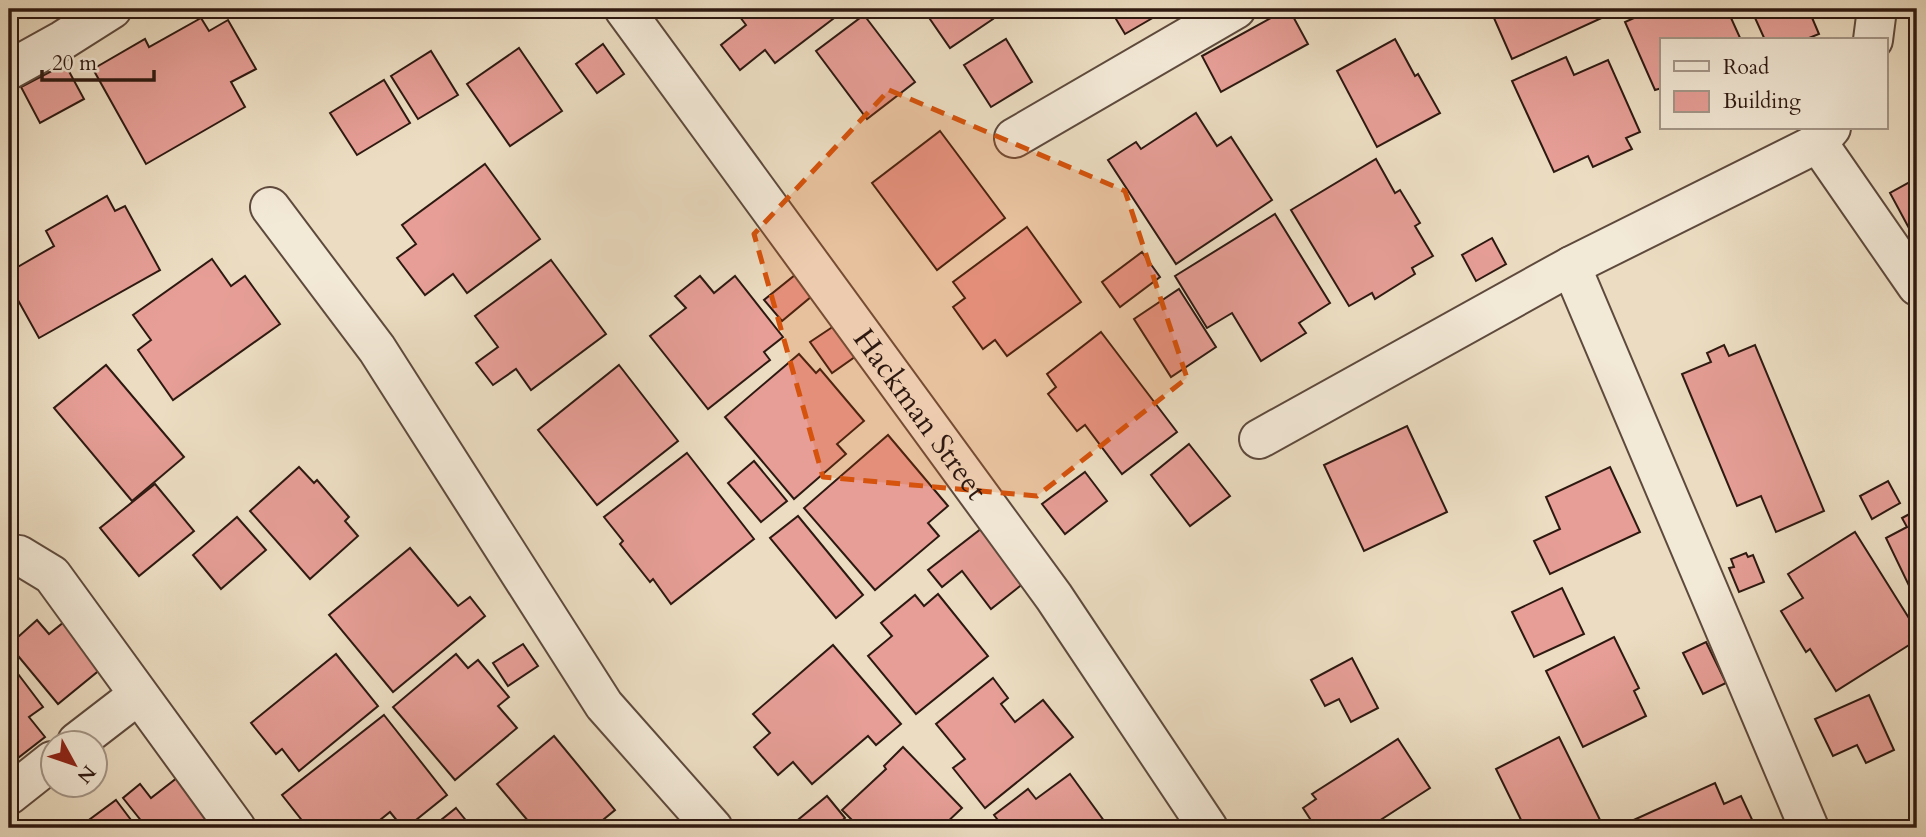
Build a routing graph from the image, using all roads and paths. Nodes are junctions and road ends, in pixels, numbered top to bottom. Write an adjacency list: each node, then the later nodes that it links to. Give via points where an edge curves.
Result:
1 (112, 9): 6 (street)
2 (624, 9): 20 (street, Hackman Street, via 1054,597)
3 (1236, 9): 8 (street)
4 (1877, 9): 5 (street)
5 (1873, 38)
6 (9, 70)
7 (1825, 136): 10 (street); 11 (street)
8 (1014, 138)
9 (270, 207): 19 (street, via 377,349 604,705)
10 (1571, 266): 12 (street); 21 (street)
11 (1917, 286)
12 (1259, 439)
13 (9, 561): 14 (street, via 19,555 52,575)
14 (138, 695): 15 (street); 18 (street)
15 (96, 728)
16 (38, 772): 17 (street)
17 (9, 794)
18 (236, 828)
19 (713, 828)
20 (1207, 828)
21 (1809, 828)

